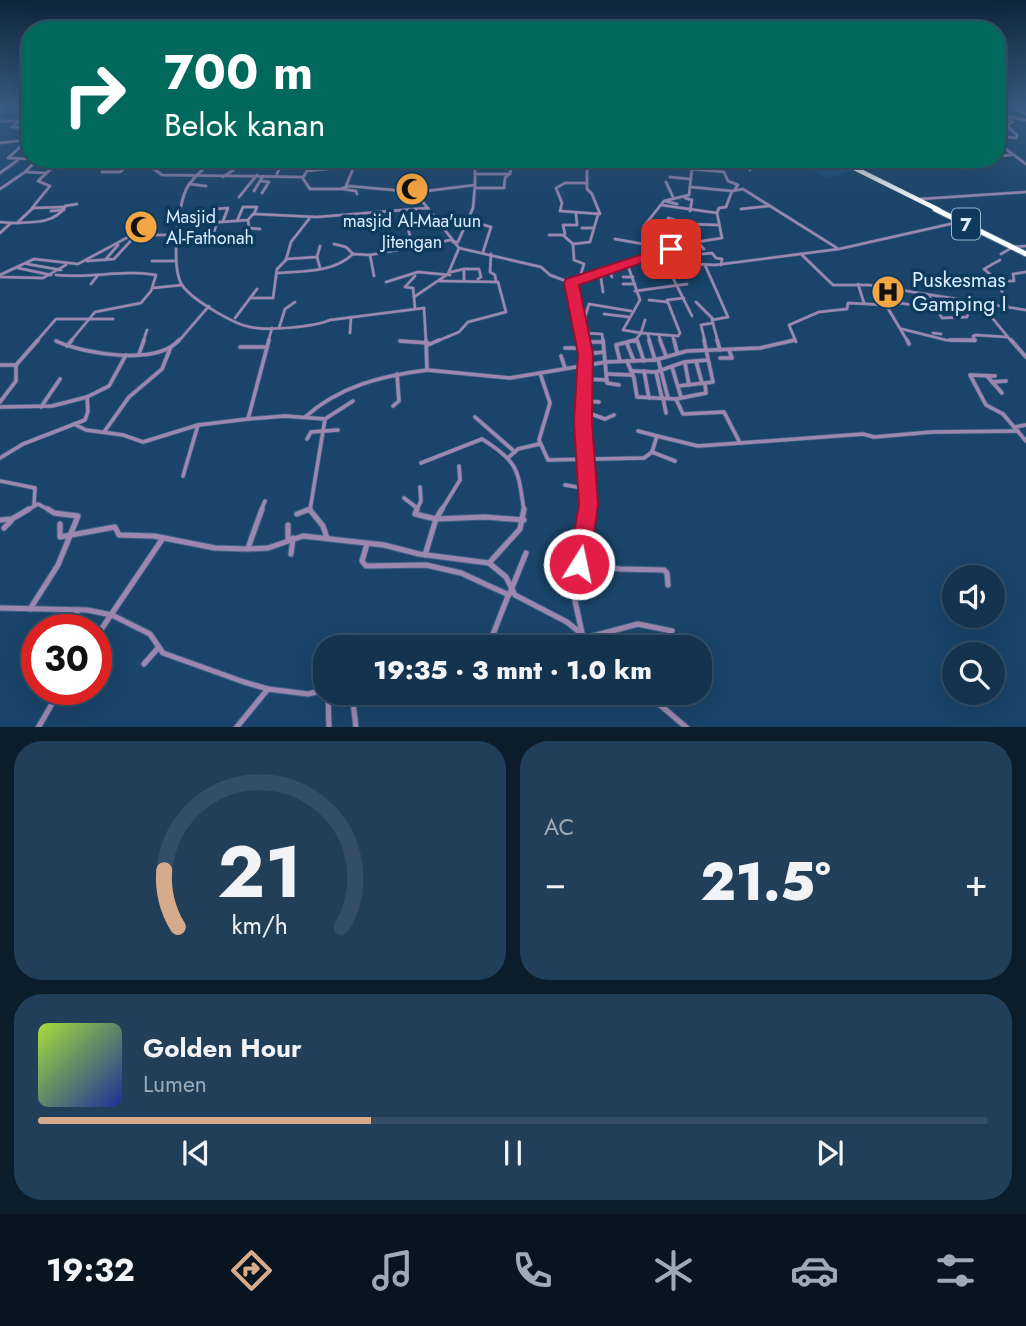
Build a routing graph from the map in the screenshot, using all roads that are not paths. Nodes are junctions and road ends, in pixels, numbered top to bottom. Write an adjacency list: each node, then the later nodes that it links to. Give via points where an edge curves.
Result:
1 (21, 146): 5 (street, via 8,158)
2 (1006, 149): 3 (street)
3 (1014, 155): 4 (street); 6 (street)
4 (1006, 156)
5 (20, 159): 23 (street)
6 (1026, 164)
7 (29, 168): 21 (street)
8 (51, 168): 24 (street)
9 (127, 168): 25 (street)
10 (153, 168): 30 (street, via 162,175)
11 (206, 168): 30 (street)
12 (236, 168): 33 (street)
13 (280, 168): 29 (street)
14 (317, 168): 31 (street)
15 (353, 168): 44 (street)
16 (475, 168): 26 (street)
17 (509, 168): 22 (street)
18 (587, 168): 38 (street)
19 (691, 168): 35 (street); 49 (street, via 724,172 728,181 738,185)
20 (854, 168): 58 (highway, 7)
21 (25, 172): 24 (street); 40 (street)
22 (507, 172): 26 (street); 45 (street, via 504,188)
23 (0, 173)
24 (46, 173): 64 (street, via 38,181 50,186)
25 (102, 173)
26 (475, 174): 45 (street)
27 (257, 175): 28 (street); 33 (street); 54 (street)
28 (263, 176): 29 (street); 36 (street)
29 (276, 176): 31 (street)
30 (197, 177): 33 (street); 41 (street)
31 (304, 177): 48 (street, via 309,189)
32 (670, 177): 34 (street)
33 (221, 178)
34 (681, 178): 35 (street); 42 (street)
35 (690, 179): 46 (street)
36 (260, 181): 50 (street); 53 (street, via 269,182)
37 (666, 182): 55 (street)
38 (586, 183): 70 (street, via 565,183 555,189 562,203 560,211); 73 (street, via 601,212)
39 (0, 184): 40 (street)
40 (8, 184): 47 (street)
41 (189, 184): 43 (street); 87 (street, via 181,201)
42 (681, 184)
43 (205, 186)
44 (346, 186): 48 (street); 51 (street)
45 (475, 187): 51 (street); 80 (street)
46 (691, 187): 49 (street); 56 (street)
47 (0, 189)
48 (342, 189): 57 (street, via 358,194)
49 (734, 190): 63 (street, via 745,190); 72 (street)
50 (254, 191)
51 (417, 192): 65 (street)
52 (1026, 192): 58 (street)
53 (262, 193)
54 (239, 197)
55 (673, 197): 56 (street); 59 (street)
56 (685, 198): 69 (street, via 692,200)
57 (356, 200)
58 (918, 200): 81 (highway, 7)
59 (664, 201): 61 (street); 62 (street)
60 (77, 204): 66 (street)
61 (677, 204)
62 (661, 205): 69 (street); 105 (street, via 644,226)
63 (771, 206): 67 (street); 112 (street)
64 (33, 208): 66 (street); 86 (street)
65 (428, 208): 74 (street); 76 (street)
66 (64, 209): 68 (street); 86 (street, via 54,219)
67 (741, 209)
68 (51, 211)
69 (690, 211): 72 (street)
70 (576, 213): 73 (street); 97 (street, via 577,225 563,225)
71 (253, 214): 76 (street); 77 (street); 79 (street, via 257,207 243,207)
72 (717, 214): 88 (street)
73 (598, 215): 90 (street)
74 (433, 217): 100 (street); 109 (street, via 407,223 411,241)
75 (668, 218): 88 (street)
76 (309, 219): 124 (street, via 291,242)
77 (248, 220): 79 (street); 91 (street, via 249,228)
78 (223, 221): 79 (street); 83 (street, via 229,208 216,209); 84 (street)
79 (237, 221)
80 (470, 221): 100 (street, via 458,242); 114 (street, via 491,226)
81 (961, 221): 110 (highway, 7); 112 (street)
82 (0, 222): 85 (street)
83 (209, 222): 84 (street); 87 (street)
84 (217, 222): 102 (street)
85 (11, 223): 86 (street); 92 (street)
86 (17, 223)
87 (180, 225): 95 (street)
88 (719, 225): 101 (street, via 721,238)
89 (582, 228): 90 (street)
90 (594, 228): 104 (street, via 592,241)
91 (260, 229)
92 (0, 233)
93 (137, 234): 95 (street); 99 (street); 126 (street, via 116,258)
94 (681, 234): 106 (street)
95 (179, 235): 130 (street)
96 (549, 235): 97 (street)
97 (566, 236): 104 (street)
98 (615, 239): 105 (street)
99 (121, 240): 113 (street); 126 (street)
100 (452, 241): 109 (street); 111 (street)
101 (697, 242): 106 (street); 134 (street, via 704,252 722,259)
102 (211, 243)
103 (334, 244): 121 (street, via 346,247)
104 (573, 244): 157 (street, via 574,259 584,264)
105 (643, 244): 123 (street)
106 (687, 244): 116 (street)
107 (320, 246): 122 (street)
108 (1026, 246): 110 (street)
109 (407, 247): 120 (street)
110 (1013, 247): 118 (street); 119 (highway, 7)
111 (459, 248): 114 (street); 147 (street)
112 (839, 249): 117 (street)
113 (102, 251): 125 (street); 128 (street)
114 (483, 252): 115 (street)
115 (491, 254): 162 (street, via 490,272); 163 (street, via 541,267)
116 (657, 254): 123 (street); 140 (street)
117 (801, 254): 134 (street); 167 (street, via 831,284)
118 (1001, 254)
119 (1026, 254)
120 (370, 255): 121 (street); 153 (street)
121 (351, 256): 138 (street)
122 (317, 257): 124 (street); 138 (street)
123 (646, 257): 131 (street)
124 (286, 259): 146 (street)
125 (94, 260): 126 (street); 128 (street)
126 (105, 260)
127 (1000, 260): 160 (street, via 984,269)
128 (85, 261): 133 (street)
129 (152, 261): 130 (street)
130 (176, 261): 168 (street)
131 (627, 263): 143 (street); 156 (street)
132 (27, 264): 133 (street, via 34,259); 137 (street); 141 (street)
133 (68, 264): 141 (street)
134 (722, 264): 136 (street)
135 (412, 265): 148 (street)
136 (705, 265): 140 (street); 207 (street, via 728,317)
137 (18, 268): 149 (street); 151 (street)
138 (320, 268): 146 (street)
139 (464, 269): 147 (street); 159 (street); 159 (street, via 479,269 481,274 480,279)
140 (672, 269): 169 (street)
141 (61, 270): 149 (street)
142 (79, 270): 152 (street)
143 (609, 270): 144 (street); 154 (street)
144 (600, 272): 157 (street); 176 (street)
145 (1026, 272): 160 (street, via 1013,274 1014,281)
146 (276, 273): 179 (street, via 273,298)
147 (450, 273): 148 (street); 158 (street); 159 (street, via 448,280)
148 (414, 274): 161 (street, via 397,275); 173 (street); 173 (street, via 405,287)
149 (54, 275): 151 (street, via 41,280); 152 (street)
150 (98, 275): 152 (street); 164 (street); 172 (street, via 152,274 156,278)
151 (0, 276)
152 (76, 276)
153 (374, 276)
154 (612, 277)
155 (623, 277): 156 (street)
156 (633, 277): 166 (street)
157 (579, 280): 163 (street)
158 (439, 281): 162 (street); 178 (street)
159 (464, 281)
160 (998, 281): 189 (street)
161 (386, 282)
162 (496, 282): 211 (street, via 506,314 468,322)
163 (571, 283): 200 (street)
164 (91, 284)
165 (623, 284): 166 (street)
166 (635, 284): 175 (street)
167 (858, 284): 171 (street); 185 (street)
168 (182, 285): 172 (street); 188 (street)
169 (677, 285): 170 (street); 175 (street); 180 (street)
170 (687, 285)
171 (881, 287): 177 (street); 186 (street)
172 (152, 288): 202 (street, via 137,306 102,309)
173 (413, 288): 178 (street)
174 (257, 289): 179 (street)
175 (635, 291): 194 (street, via 640,300)
176 (603, 292)
177 (929, 295): 187 (street); 191 (street)
178 (414, 297): 190 (street)
179 (250, 298): 205 (street)
180 (684, 298): 183 (street); 198 (street)
181 (649, 300): 183 (street)
182 (295, 302): 210 (street, via 285,309)
183 (667, 302): 223 (street, via 680,330)
184 (696, 302): 207 (street)
185 (864, 303): 186 (street); 239 (street, via 848,303 847,309 819,312 789,325 796,342)
186 (886, 303): 191 (street); 212 (street, via 890,318)
187 (980, 303): 189 (street); 196 (street)
188 (209, 306): 205 (street); 237 (street)
189 (1008, 307): 192 (street)
190 (415, 309): 199 (street); 230 (street, via 426,310)
191 (936, 310): 195 (street); 196 (street, via 946,318)
192 (1026, 310)
193 (62, 311): 203 (street)
194 (632, 312): 200 (street, via 589,304 585,317); 201 (street)
195 (960, 312)
196 (985, 312): 222 (street)
197 (604, 314): 201 (street)
198 (692, 316)
199 (351, 317): 210 (street); 214 (street)
200 (578, 317): 215 (street)
201 (629, 317): 216 (street, via 624,331)
202 (89, 318): 203 (street); 204 (street); 232 (street)
203 (56, 319): 261 (street)
204 (113, 319)
205 (234, 319): 209 (street, via 247,327)
206 (645, 320): 216 (street)
207 (713, 321): 238 (street); 240 (street, via 701,324)
208 (930, 327): 218 (street)
209 (272, 328): 210 (street); 234 (street)
210 (279, 328)
211 (463, 329): 217 (street); 230 (street)
212 (902, 329): 218 (street); 231 (street)
213 (147, 330): 244 (street)
214 (350, 333)
215 (582, 333): 227 (street); 228 (street, via 601,333)
216 (641, 333): 220 (street); 224 (street)
217 (463, 334)
218 (933, 334): 219 (street); 222 (street, via 952,342 974,341 973,335)
219 (941, 334)
220 (648, 335): 221 (street); 251 (street)
221 (659, 336): 223 (street); 248 (street)
222 (1007, 337): 242 (street)
223 (673, 338): 243 (street)
224 (637, 340): 229 (street); 255 (street)
225 (56, 341): 232 (street)
226 (400, 341): 230 (street)
227 (584, 342): 228 (street); 236 (street)
228 (603, 342): 241 (street)
229 (626, 343): 254 (street); 258 (street, via 616,345)
230 (428, 344): 265 (street)
231 (909, 344)
232 (67, 346): 246 (street, via 102,355)
233 (240, 346): 234 (street)
234 (267, 347): 301 (street)
235 (565, 348): 236 (street)
236 (585, 348): 245 (street)
237 (170, 349): 244 (street); 309 (street, via 158,376 114,413)
238 (720, 350): 239 (street); 240 (street)
239 (729, 350): 250 (street, via 732,358)
240 (707, 351): 243 (street); 252 (street)
241 (604, 352): 245 (street); 257 (street)
242 (1023, 352): 249 (street)
243 (677, 353): 248 (street)
244 (139, 354): 246 (street)
245 (586, 354): 262 (street)
246 (126, 355): 285 (street, via 109,386)
247 (561, 356): 264 (street)
248 (666, 356): 251 (street)
249 (1026, 357)
250 (720, 358)
251 (657, 360): 255 (street); 266 (street)
252 (708, 360): 256 (street); 280 (street, via 713,382)
253 (627, 361): 254 (street); 258 (street); 271 (street)
254 (634, 361): 255 (street)
255 (644, 361)
256 (696, 361): 259 (street); 280 (street)
257 (606, 362): 258 (street); 262 (street); 270 (street)
258 (620, 362)
259 (684, 362): 263 (street); 282 (street)
260 (0, 365): 261 (street)
261 (16, 365): 291 (street, via 16,381)
262 (585, 365): 264 (street); 276 (street)
263 (672, 367): 266 (street); 283 (street)
264 (565, 368): 269 (street)
265 (427, 370): 269 (street, via 510,378); 272 (street)
266 (663, 370): 268 (street); 287 (street)
267 (644, 371): 268 (street); 271 (street); 286 (street)
268 (656, 372): 287 (street)
269 (540, 373): 315 (street, via 550,403)
270 (607, 373): 271 (street); 277 (street)
271 (631, 373): 286 (street, via 637,397)
272 (397, 374): 293 (street, via 399,399); 299 (street, via 369,380 321,401)
273 (987, 376): 274 (street); 279 (street); 306 (street, via 970,375 986,405 1003,414)
274 (995, 376)
275 (60, 379): 295 (street)
276 (585, 379): 277 (street); 290 (street)
277 (607, 380): 281 (street)
278 (1006, 381): 279 (street)
279 (992, 382): 284 (street)
280 (704, 384): 282 (street); 288 (street, via 707,393)
281 (619, 385)
282 (689, 385): 283 (street)
283 (678, 386): 288 (street)
284 (1002, 393)
285 (86, 397): 295 (street); 303 (street, via 87,416)
286 (649, 398): 287 (street)
287 (665, 398): 288 (street); 297 (street)
288 (678, 398): 314 (street, via 683,414 725,413)
289 (353, 401): 302 (street)
290 (583, 401): 292 (street); 296 (street)
291 (0, 402)
292 (599, 402)
293 (393, 406)
294 (0, 407): 295 (street)
295 (41, 407)
296 (583, 411): 298 (street, via 605,419); 320 (street)
297 (667, 413)
298 (614, 415)
299 (305, 417): 301 (street); 302 (street)
300 (475, 417): 316 (street)
301 (248, 419): 304 (street)
302 (325, 419): 310 (street)
303 (74, 424): 309 (street); 319 (street)
304 (198, 425): 309 (street, via 144,442); 324 (street)
305 (1026, 425): 306 (street)
306 (1016, 429): 313 (street); 314 (street)
307 (338, 430): 310 (street)
308 (638, 431): 311 (street)
309 (104, 432)
310 (323, 432): 312 (street, via 311,432); 333 (street)
311 (657, 436): 314 (street, via 692,447); 317 (street)
312 (307, 439)
313 (1026, 440)
314 (740, 443)
315 (540, 444): 316 (street); 320 (street, via 548,460)
316 (515, 452): 318 (street)
317 (652, 452): 320 (street, via 644,458); 321 (street)
318 (509, 457): 322 (street, via 482,439); 338 (street, via 518,472)
319 (0, 458)
320 (586, 459): 328 (street)
321 (675, 461)
322 (421, 463)
323 (459, 466): 336 (street, via 460,480)
324 (183, 477)
325 (0, 481): 331 (street, via 35,488)
326 (565, 485): 328 (street)
327 (420, 487): 332 (street)
328 (589, 489): 352 (street)
329 (404, 498): 332 (street)
330 (265, 501): 347 (street)
331 (34, 505): 335 (street); 342 (street, via 78,516)
332 (417, 508): 336 (street, via 417,515)
333 (310, 510): 334 (street); 345 (street)
334 (297, 514)
335 (12, 519): 337 (street); 341 (street)
336 (436, 519): 338 (street); 350 (street)
337 (0, 520)
338 (524, 520): 351 (street)
339 (60, 524): 342 (street, via 58,537)
340 (288, 525): 344 (street)
341 (4, 528)
342 (70, 537): 343 (street, via 114,527 119,535); 357 (street)
343 (163, 538): 347 (street); 361 (street)
344 (290, 538): 345 (street); 347 (street, via 268,548); 349 (street)
345 (327, 538): 346 (street)
346 (367, 544): 350 (street); 355 (street, via 362,561 366,566 426,565 461,573)
347 (248, 549)
348 (526, 552): 354 (street)
349 (291, 554)
350 (425, 555): 351 (street)
351 (489, 563): 354 (street, via 506,577)
352 (579, 564): 353 (street, via 664,570); 363 (street, via 574,596)
353 (668, 585)
354 (511, 588): 355 (street)
355 (512, 595): 363 (street); 364 (street)
356 (0, 608): 357 (street)
357 (30, 610): 358 (street)
358 (78, 610): 359 (street); 360 (street)
359 (76, 614)
360 (105, 614)
361 (112, 615): 367 (street, via 150,634)
362 (672, 631): 366 (street, via 638,624)
363 (582, 632): 365 (street)
364 (493, 635)
365 (585, 635)
366 (599, 635)
367 (158, 648): 368 (street); 369 (street)
368 (144, 664)
369 (268, 689): 370 (street); 376 (street)
370 (313, 693)
371 (51, 705): 375 (street)
372 (328, 705): 377 (street)
373 (353, 705): 378 (street)
374 (660, 705): 379 (street)
375 (38, 727)
376 (236, 727)
377 (329, 727)
378 (356, 727)
379 (687, 727)

